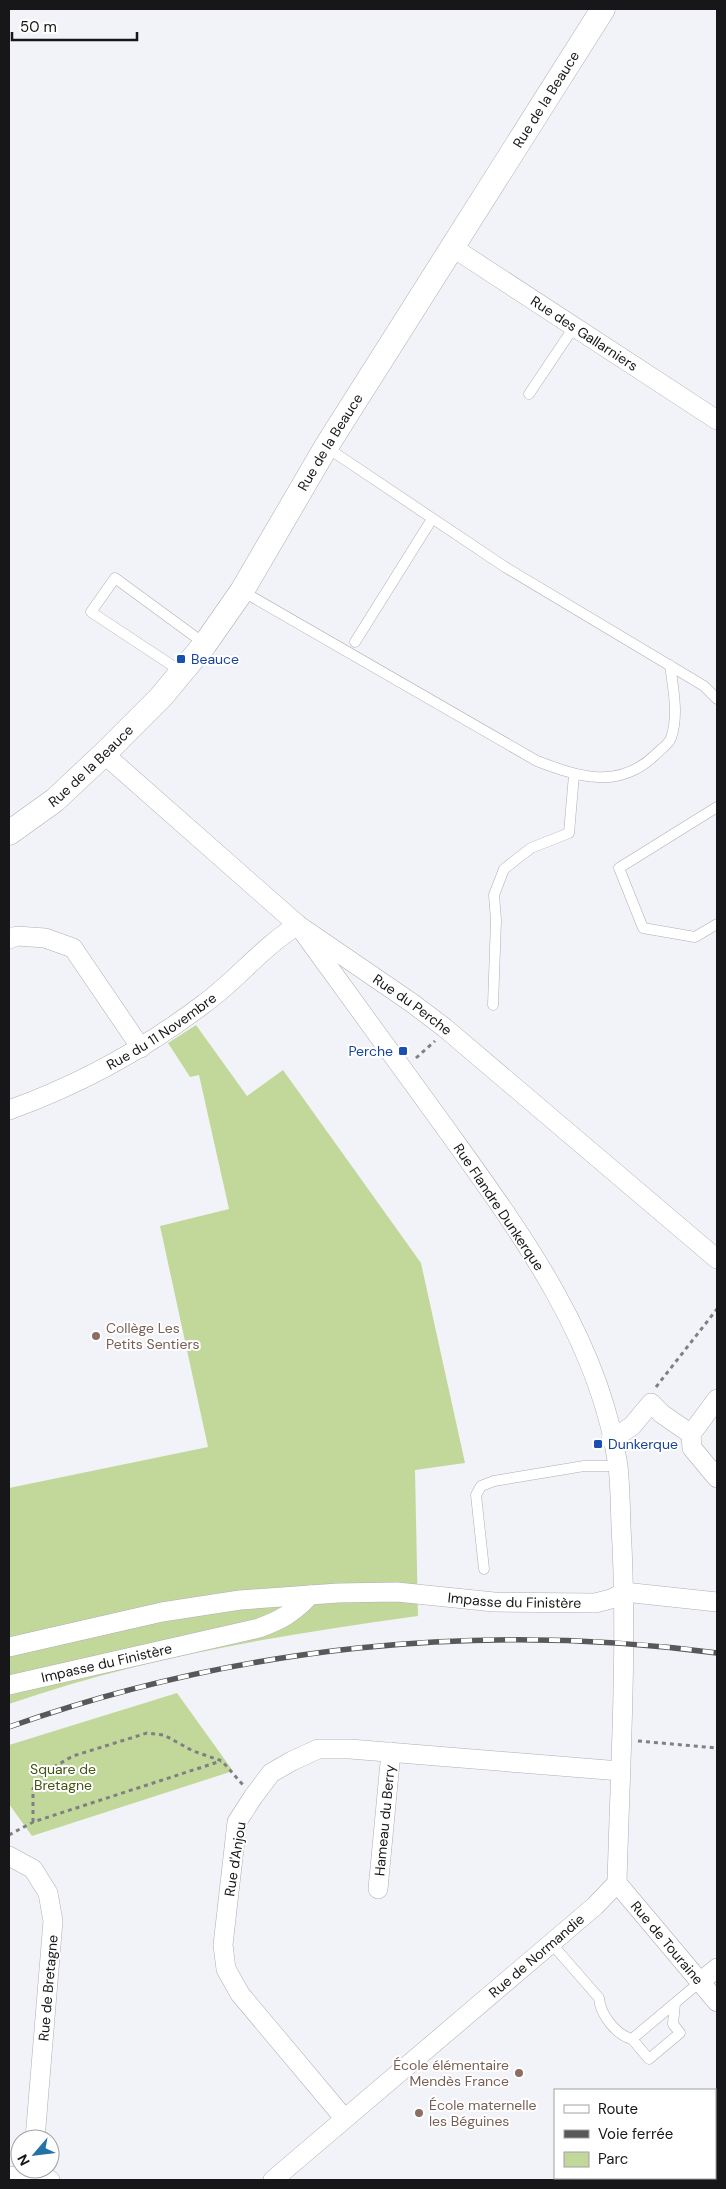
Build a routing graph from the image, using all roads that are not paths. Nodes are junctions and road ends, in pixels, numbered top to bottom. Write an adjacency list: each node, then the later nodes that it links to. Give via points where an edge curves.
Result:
1 (603, 9): 2 (street, Rue de la Beauce)
2 (452, 247): 3 (street, Rue des Gallarniers); 6 (street, Rue de la Beauce)
3 (574, 327): 4 (lane); 5 (street, Rue des Gallarniers)
4 (529, 394)
5 (717, 420)
6 (326, 447): 7 (lane); 8 (street, Rue de la Beauce)
7 (432, 519): 9 (lane); 11 (lane, via 504,567)
8 (242, 591): 10 (street, Rue de la Beauce); 15 (lane, via 537,761)
9 (354, 642)
10 (205, 644): 12 (street, Rue de la Beauce); 12 (lane, via 115,578 91,612)
11 (670, 666): 13 (lane, via 704,686); 15 (lane, via 675,703 671,739 632,772 608,777)
12 (183, 673): 14 (street, Rue de la Beauce)
13 (717, 699)
14 (104, 754): 17 (street, Rue de la Beauce, via 55,800); 19 (street, Rue du Perche)
15 (574, 775): 21 (lane, via 569,833 530,848 504,869 494,895)
16 (717, 807): 18 (lane, via 619,868 643,928 695,937)
17 (9, 833)
18 (717, 924)
19 (298, 925): 22 (street, Rue du 11 Novembre, via 277,938 207,1002); 24 (street, Rue du Perche, via 445,1028); 27 (street, Rue Flandre Dunkerque, via 507,1214 543,1271 580,1342 604,1406)
20 (9, 939): 22 (street, via 18,936 46,938 73,948)
21 (493, 1005)
22 (141, 1048): 23 (street, Rue du 11 Novembre)
23 (9, 1110)
24 (717, 1259)
25 (717, 1399): 26 (street)
26 (691, 1434): 27 (street, via 651,1404 632,1426); 29 (street, via 692,1448)
27 (612, 1440): 28 (street, Rue Flandre Dunkerque)
28 (618, 1466): 30 (lane, via 584,1466 481,1486 476,1495); 31 (street, Rue Flandre Dunkerque)
29 (717, 1478)
30 (484, 1569)
31 (624, 1592): 32 (street, Impasse du Finistère, via 595,1603 494,1602 397,1592); 33 (street, Impasse du Finistère); 37 (street, Rue Flandre Dunkerque)
32 (310, 1595): 34 (street, Impasse du Finistère, via 240,1600 162,1612); 35 (street, Impasse du Finistère, via 297,1610 282,1620 259,1628)
33 (717, 1602)
34 (9, 1647)
35 (9, 1685)
36 (391, 1752): 37 (street, Rue d'Anjou); 40 (street, Hameau du Berry); 47 (street, Rue d'Anjou, via 318,1749 271,1773 237,1822 223,1945 226,1969 240,1994)
37 (620, 1771): 39 (street)
38 (9, 1856): 48 (street, Rue de Bretagne, via 33,1869 48,1892 53,1921)
39 (617, 1884): 41 (street, Rue de Normandie); 43 (street, Rue de Touraine)
40 (378, 1889)
41 (551, 1943): 46 (lane, via 598,1998 600,2008 623,2037); 47 (street, Rue de Normandie)
42 (717, 1968): 43 (street)
43 (700, 1982): 44 (street, Rue de Touraine); 45 (lane)
44 (717, 2002)
45 (675, 2003): 46 (lane); 46 (lane, via 673,2024 680,2033 649,2059)
46 (632, 2039)
47 (344, 2118): 49 (street, Rue de Normandie)
48 (36, 2129)
49 (273, 2180)

